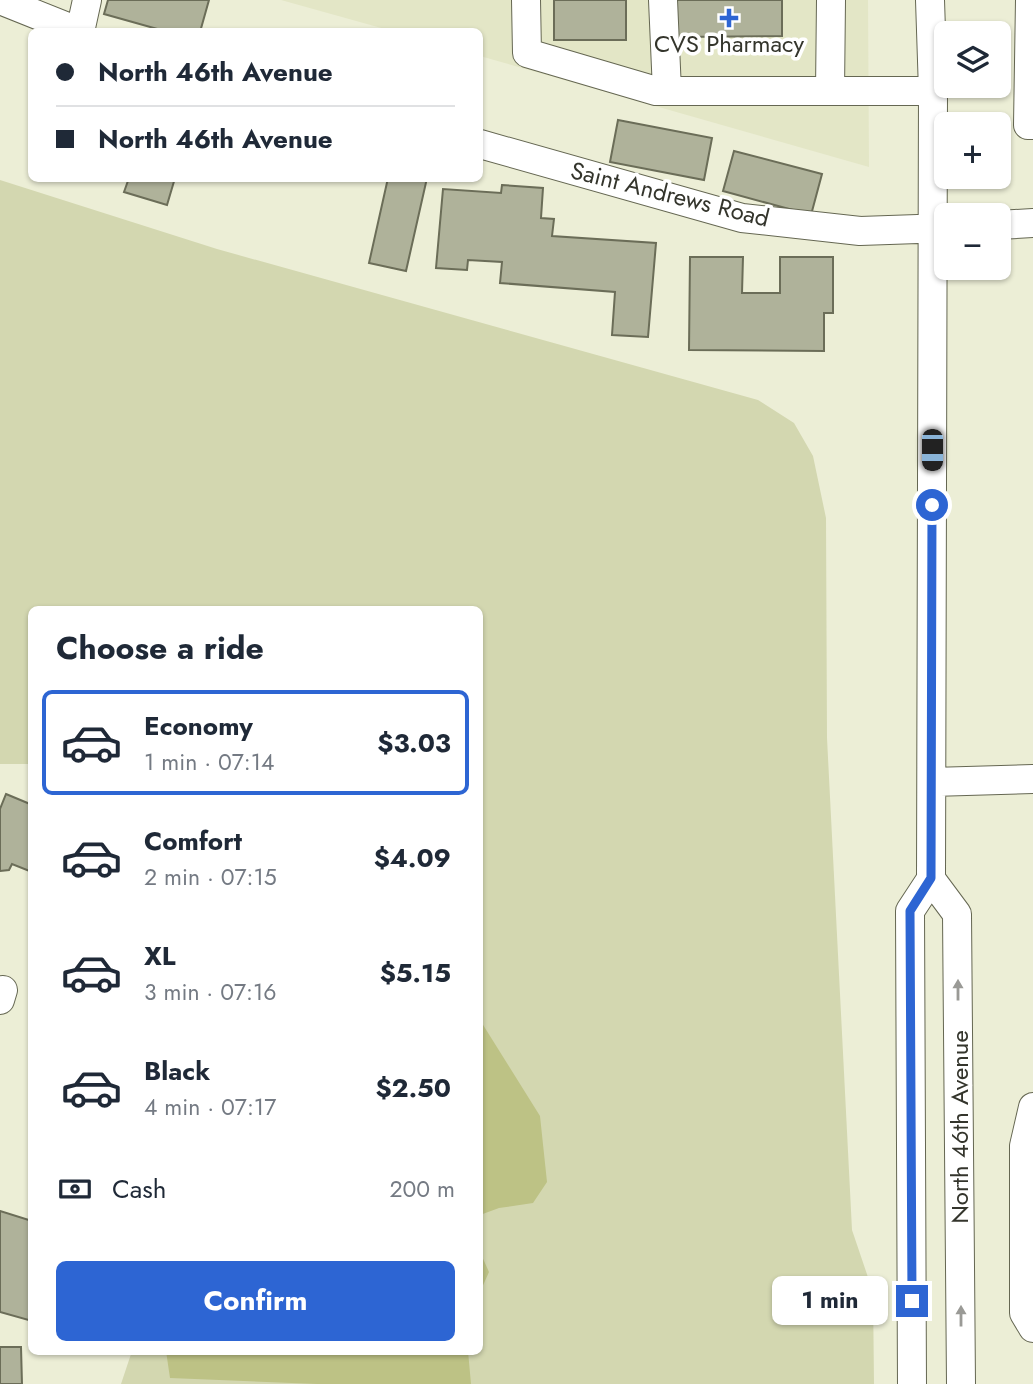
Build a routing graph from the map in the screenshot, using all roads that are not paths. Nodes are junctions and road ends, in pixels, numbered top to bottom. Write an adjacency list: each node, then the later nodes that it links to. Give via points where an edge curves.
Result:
1 (0, 0): 8 (street)
2 (87, 0): 9 (street)
3 (526, 0): 10 (street, via 527,53)
4 (663, 0): 10 (street)
5 (831, 0): 11 (street)
6 (930, 0): 12 (street)
7 (1030, 0): 13 (street, via 1028,125)
8 (70, 28)
9 (81, 28)
10 (667, 91): 11 (street)
11 (830, 91): 12 (street)
12 (933, 91): 15 (street)
13 (1033, 125)
14 (483, 145): 18 (street, Saint Andrews Road, via 743,218 860,231)
15 (939, 203)
16 (1033, 223): 17 (street)
17 (1011, 224)
18 (934, 228)
19 (939, 280): 21 (street)
20 (1033, 779): 21 (street)
21 (932, 782): 22 (street)
22 (931, 878): 25 (street, North 46th Avenue, via 910,911); 26 (street, North 46th Avenue, one-way to 22, via 957,914)
23 (1033, 1107): 24 (street, via 1024,1146 1024,1313)
24 (1033, 1328)
25 (912, 1384)
26 (961, 1384)

